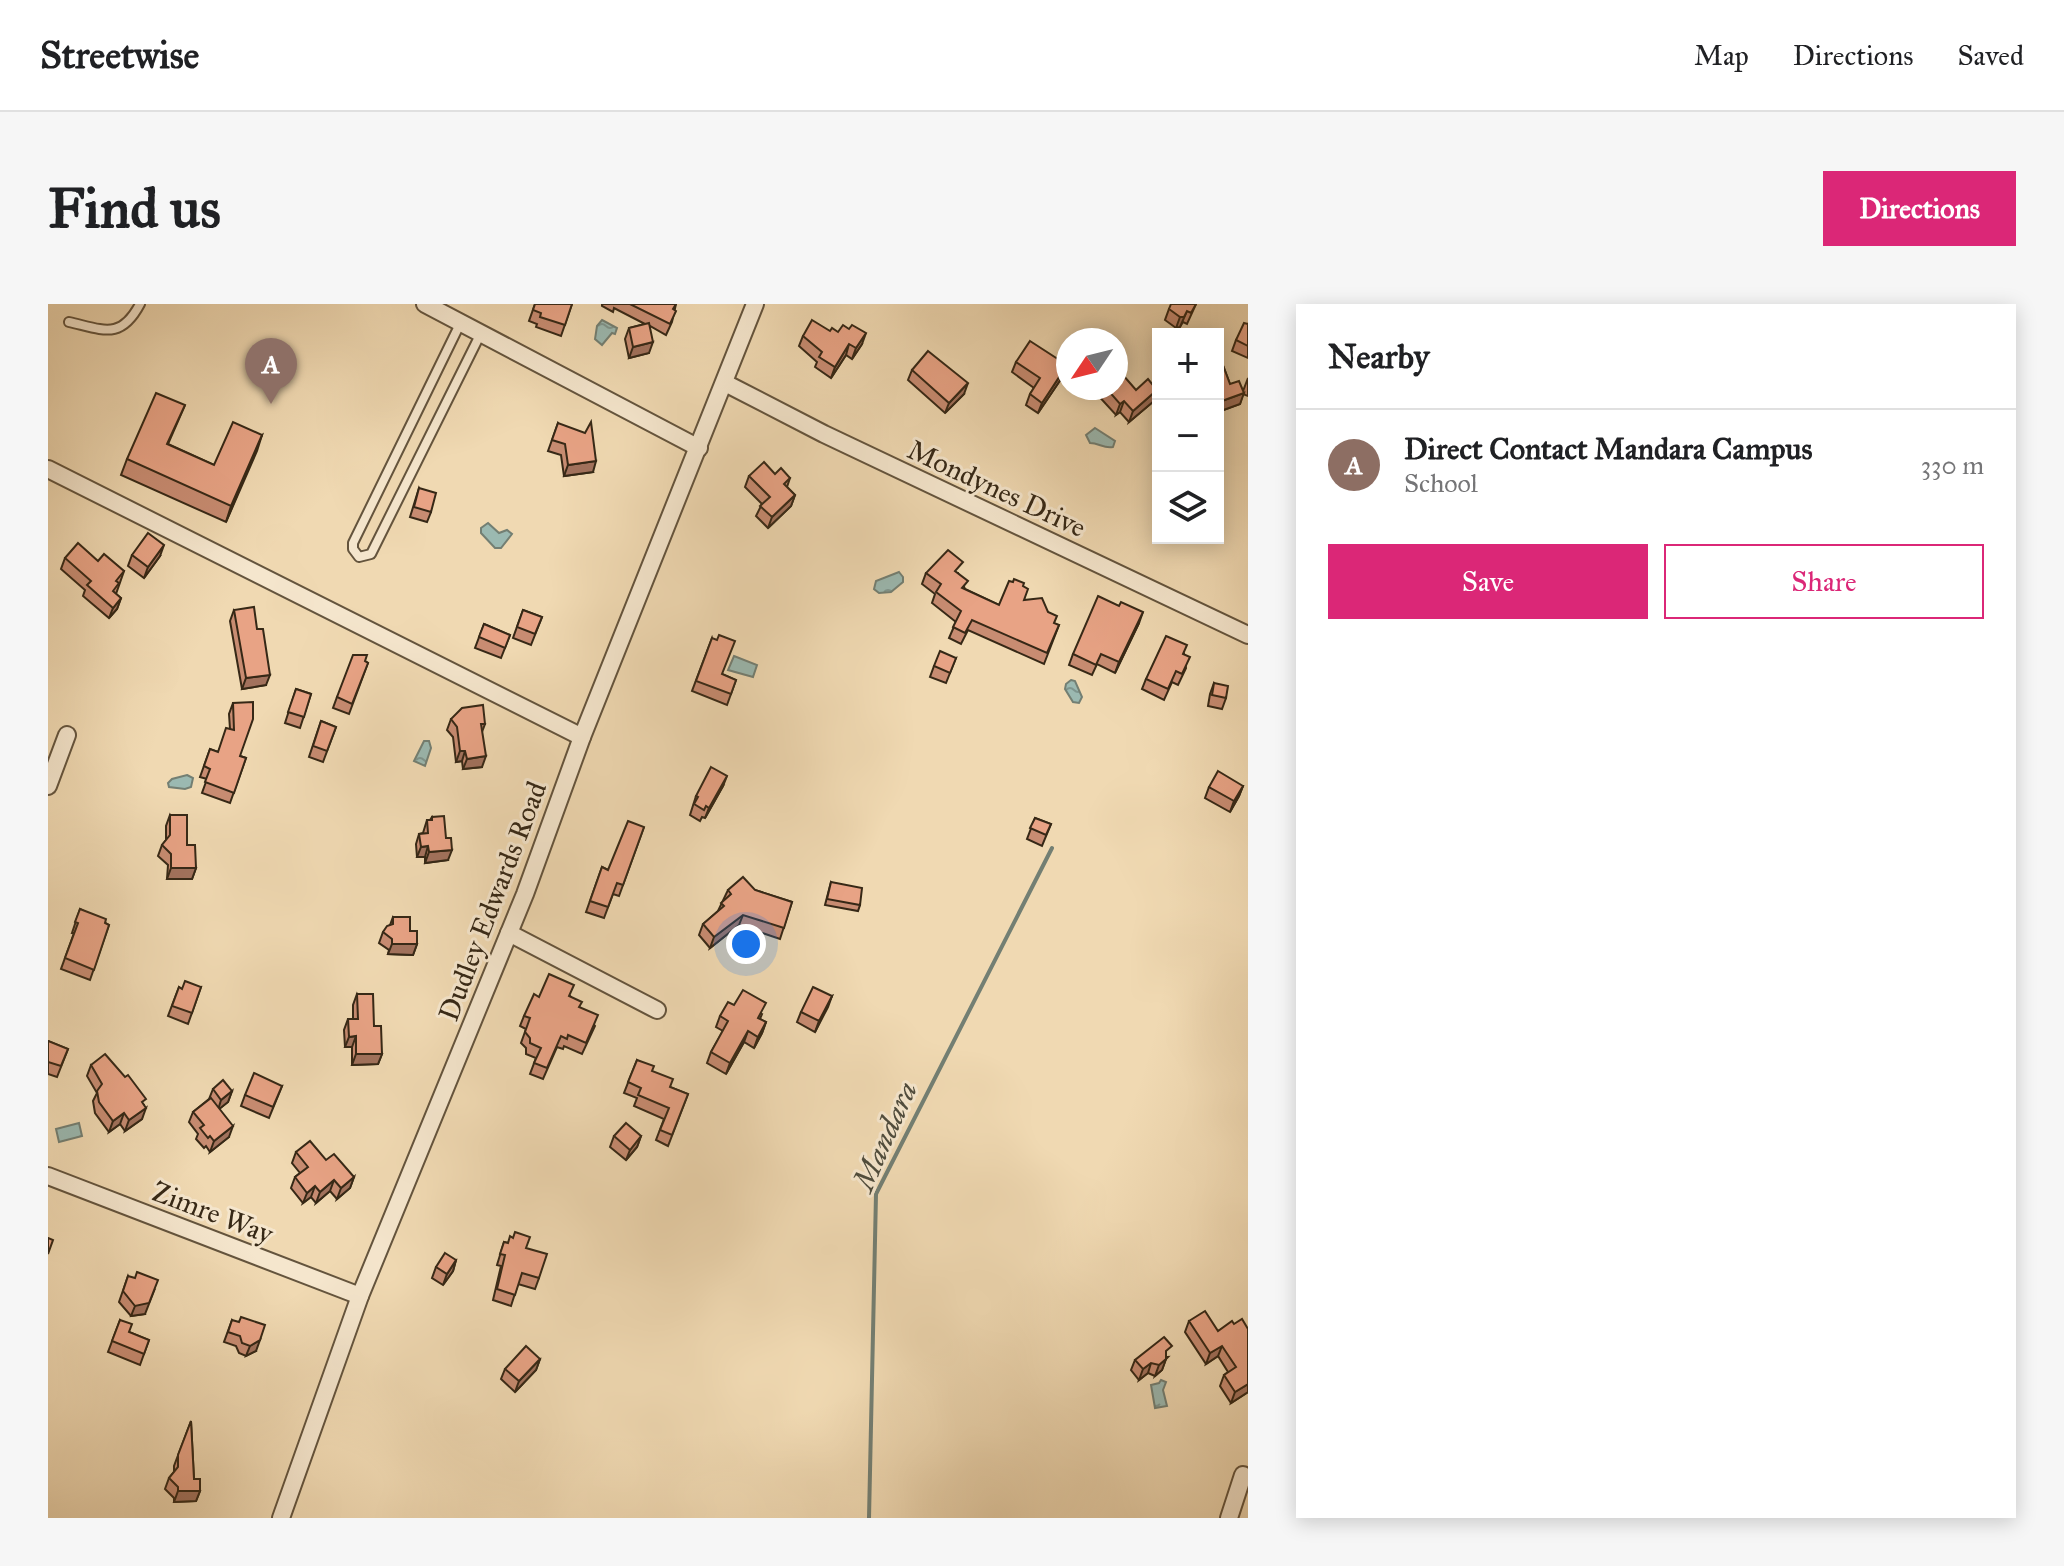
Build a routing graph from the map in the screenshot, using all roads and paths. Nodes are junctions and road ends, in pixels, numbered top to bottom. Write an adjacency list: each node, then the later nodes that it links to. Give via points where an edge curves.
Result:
1 (140, 304): 4 (lane, via 123,327 109,332)
2 (425, 304): 5 (street)
3 (755, 304): 7 (street, Dudley Edwards Road)
4 (69, 322)
5 (460, 324): 6 (street); 6 (lane, via 353,543 359,557 371,554)
6 (480, 335): 8 (street)
7 (725, 383): 8 (street, Dudley Edwards Road); 10 (street, Mondynes Drive)
8 (699, 448): 12 (street, Dudley Edwards Road)
9 (48, 469): 12 (street)
10 (1248, 635)
11 (67, 735): 13 (street)
12 (582, 737): 14 (street, Dudley Edwards Road)
13 (48, 786)
14 (509, 933): 15 (street); 17 (street, Dudley Edwards Road)
15 (657, 1010)
16 (48, 1176): 17 (street, Zimre Way)
17 (360, 1296): 19 (street, Dudley Edwards Road)
18 (1243, 1475): 20 (street)
19 (281, 1518)
20 (1229, 1518)

